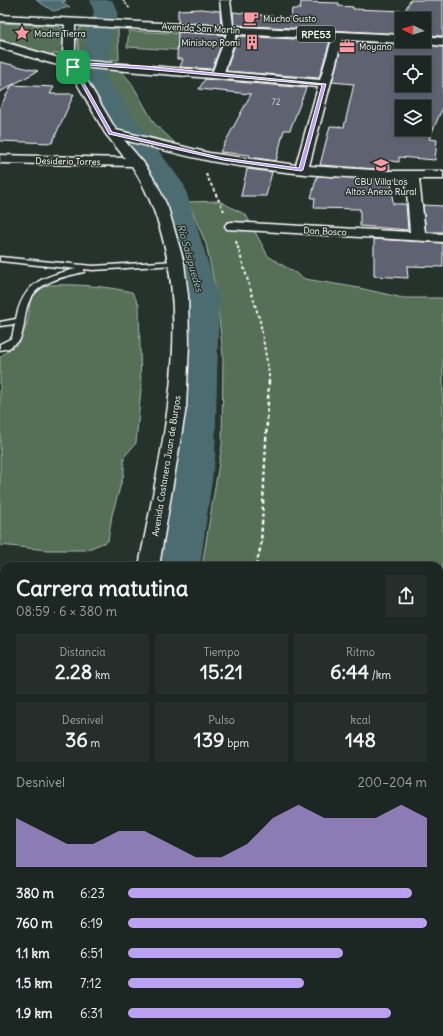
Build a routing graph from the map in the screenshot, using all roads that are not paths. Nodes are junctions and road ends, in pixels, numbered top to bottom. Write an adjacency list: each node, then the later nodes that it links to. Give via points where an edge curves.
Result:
1 (225, 0): 4 (street)
2 (0, 18): 3 (main road, Avenida San Martín / RPE53)
3 (70, 22): 4 (main road, Avenida San Martín / RPE53); 10 (street, via 69,54)
4 (229, 29): 5 (main road, Avenida San Martín / RPE53); 11 (street, via 232,34)
5 (338, 36): 6 (main road, Avenida San Martín / RPE53); 12 (street)
6 (395, 39)
7 (431, 41): 8 (main road)
8 (443, 42)
9 (0, 44): 10 (street)
10 (66, 63): 11 (street); 13 (street, Avenida Costanera Juan de Burgos, via 73,67)
11 (217, 75): 12 (street)
12 (324, 84): 16 (street)
13 (116, 134): 15 (street, Avenida Costanera Juan de Burgos); 16 (street, via 196,154)
14 (0, 159): 15 (street, Desiderio Torres)
15 (136, 162): 23 (street, Avenida Costanera Juan de Burgos, via 161,208)
16 (301, 170): 18 (street)
17 (443, 175): 18 (street)
18 (412, 176): 20 (street)
19 (232, 226): 20 (street, Don Bosco)
20 (418, 237): 21 (street, Don Bosco)
21 (443, 238)
22 (0, 259): 24 (lane)
23 (176, 263): 24 (lane); 28 (street, Avenida Costanera Juan de Burgos, via 181,344 177,406)
24 (93, 268): 25 (lane, via 58,275 38,283 29,292)
25 (20, 321): 26 (lane); 27 (lane, via 16,339)
26 (0, 324)
27 (0, 347)
28 (150, 562)

